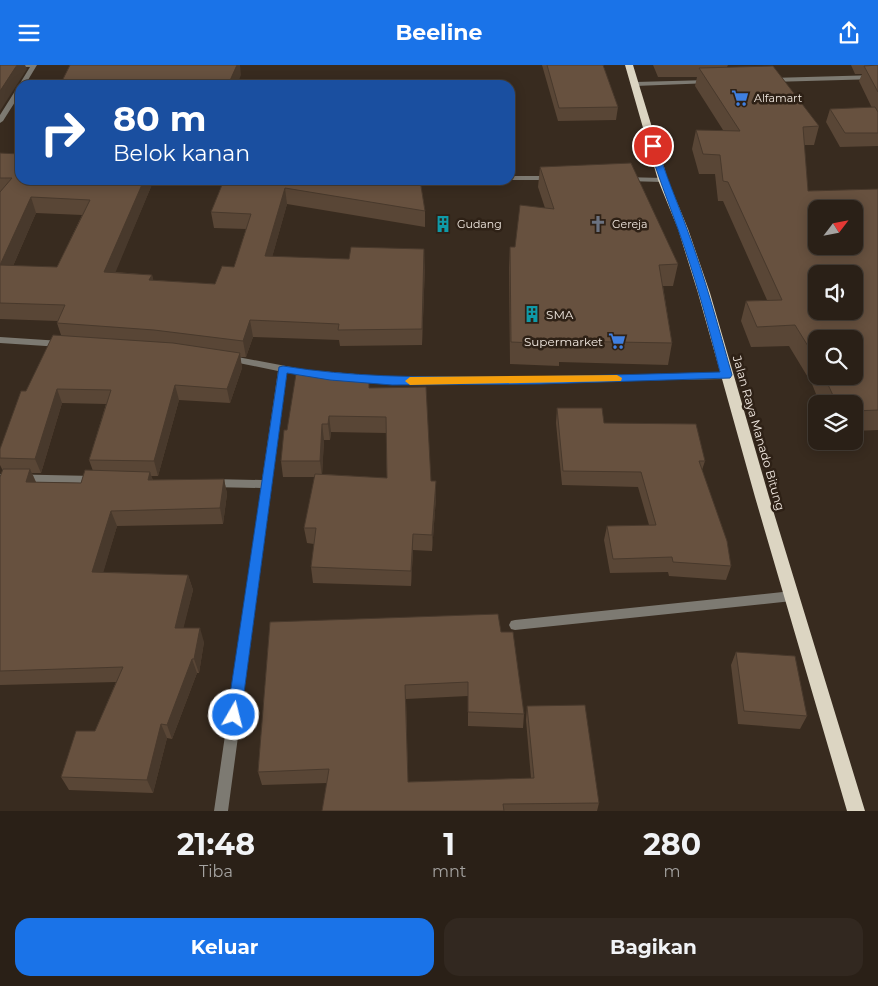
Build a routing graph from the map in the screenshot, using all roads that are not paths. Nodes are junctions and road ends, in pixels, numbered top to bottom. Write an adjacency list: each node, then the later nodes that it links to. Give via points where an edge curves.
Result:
1 (0, 65): 2 (street)
2 (34, 65): 5 (street)
3 (629, 65): 8 (highway, Jalan Raya Manado Bitung)
4 (878, 77): 6 (street)
5 (25, 80)
6 (761, 80)
7 (715, 82): 8 (street)
8 (636, 84): 14 (highway, Jalan Raya Manado Bitung)
9 (15, 96): 10 (street)
10 (0, 121)
11 (515, 177): 12 (street)
12 (558, 178)
13 (615, 179): 14 (street)
14 (663, 180): 19 (highway, Jalan Raya Manado Bitung, via 683,229)
15 (0, 340): 16 (street)
16 (68, 345)
17 (219, 357): 18 (street)
18 (283, 369): 19 (street, via 330,377 392,381 540,381); 23 (street)
19 (727, 375): 24 (highway, Jalan Raya Manado Bitung)
20 (0, 479): 21 (street)
21 (108, 481)
22 (197, 483): 23 (street)
23 (266, 484): 26 (street)
24 (792, 596): 25 (street); 27 (highway, Jalan Raya Manado Bitung)
25 (515, 625)
26 (221, 811)
27 (856, 811)

